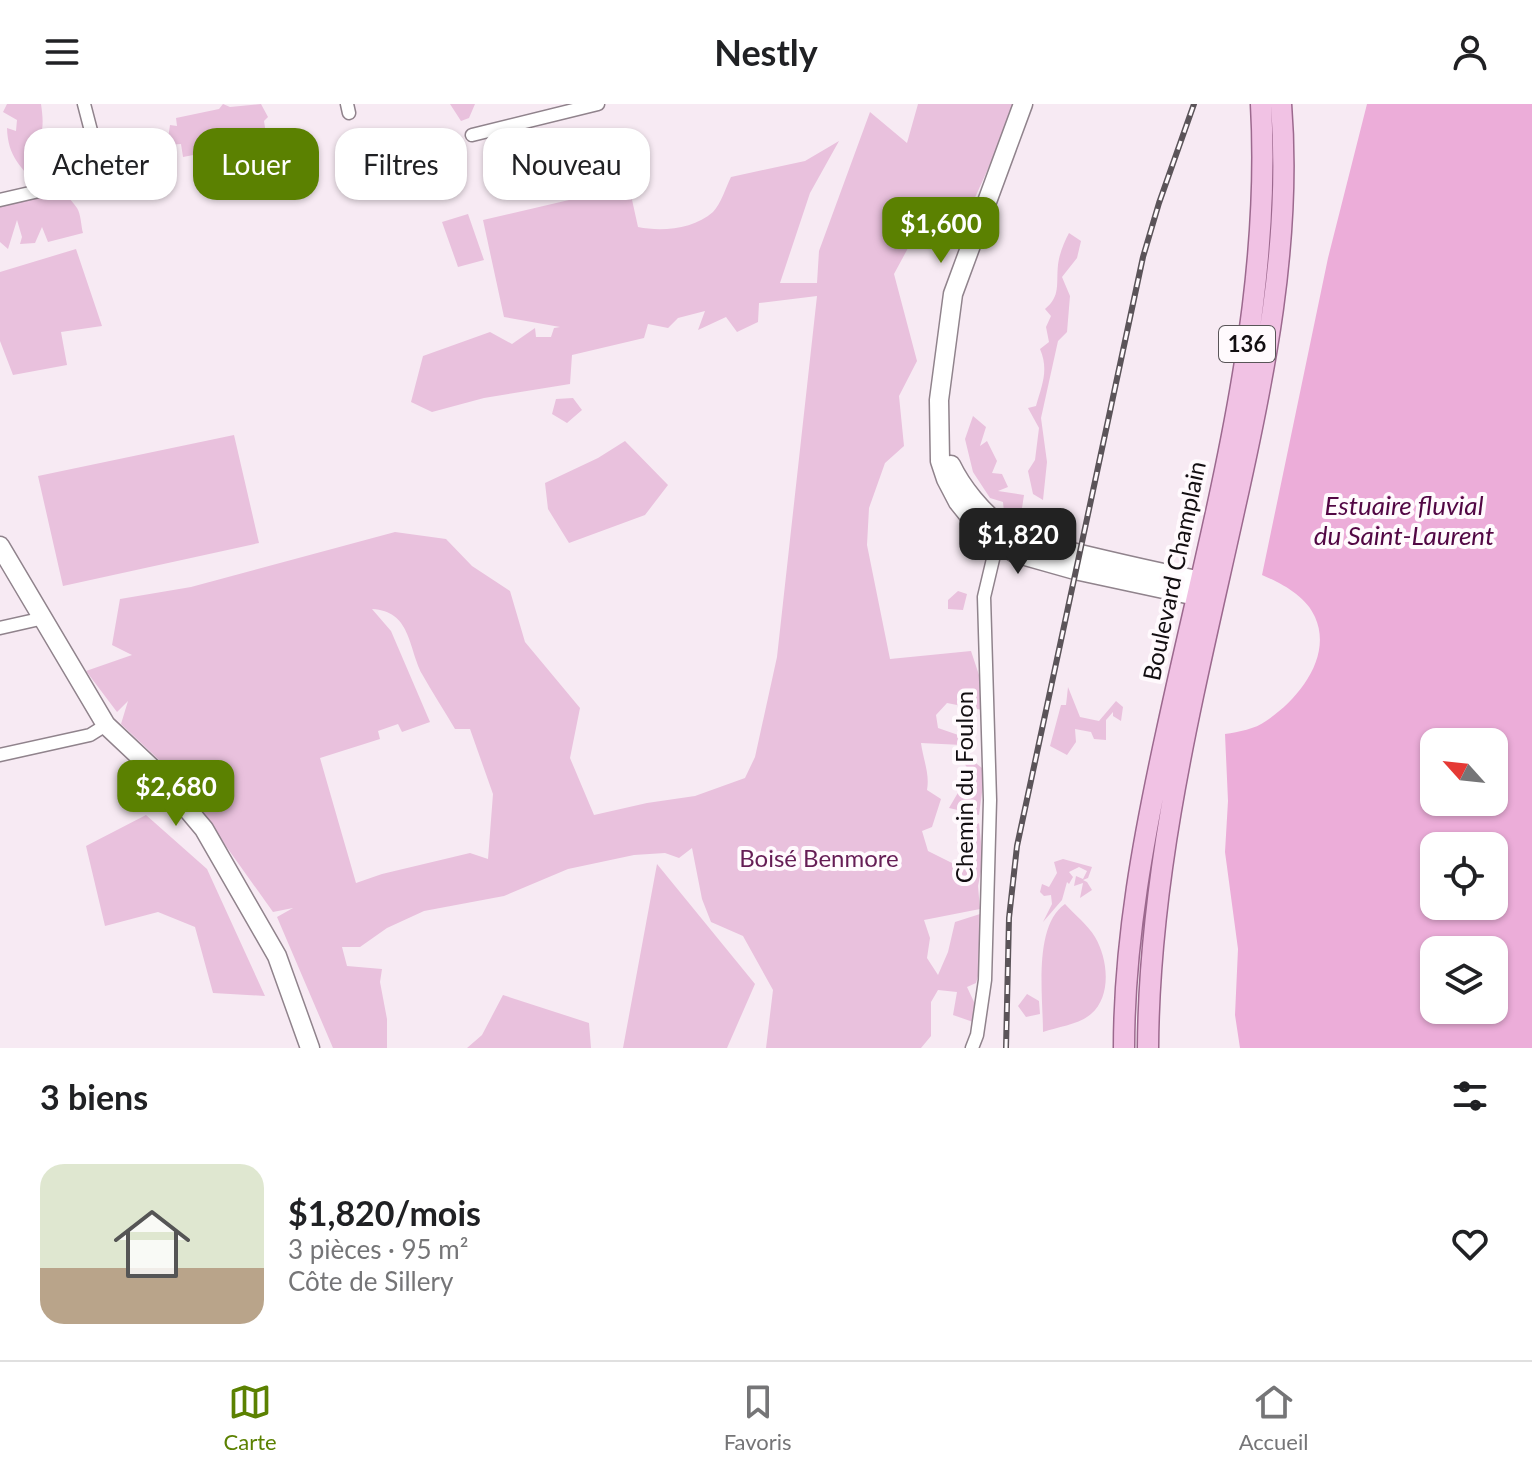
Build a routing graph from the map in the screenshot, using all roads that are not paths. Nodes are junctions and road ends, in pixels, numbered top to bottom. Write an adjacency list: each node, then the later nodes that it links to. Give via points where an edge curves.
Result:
1 (84, 104): 7 (street, via 101,169 95,178)
2 (1023, 104): 8 (street, via 953,294 939,400 939,441)
3 (1261, 104): 10 (main road, Boulevard Champlain / 136, via 1262,196 1254,295)
4 (1281, 104): 10 (main road, Boulevard Champlain / 136, via 1282,206 1273,305 1251,435)
5 (598, 105): 6 (street)
6 (472, 135)
7 (0, 200)
8 (1000, 535): 10 (street, via 1015,553 1054,565); 16 (street, Chemin du Foulon, via 984,597 990,778 985,980)
9 (0, 546): 11 (street)
10 (1207, 590): 17 (main road, Boulevard Champlain / 136, via 1143,846); 18 (main road, Boulevard Champlain / 136, via 1161,871)
11 (44, 618): 12 (street); 13 (street)
12 (0, 628)
13 (106, 725): 14 (street, via 90,735); 15 (street, via 157,773 204,829 277,956)
14 (0, 755)
15 (310, 1048)
16 (972, 1048)
17 (1124, 1048)
18 (1148, 1048)

